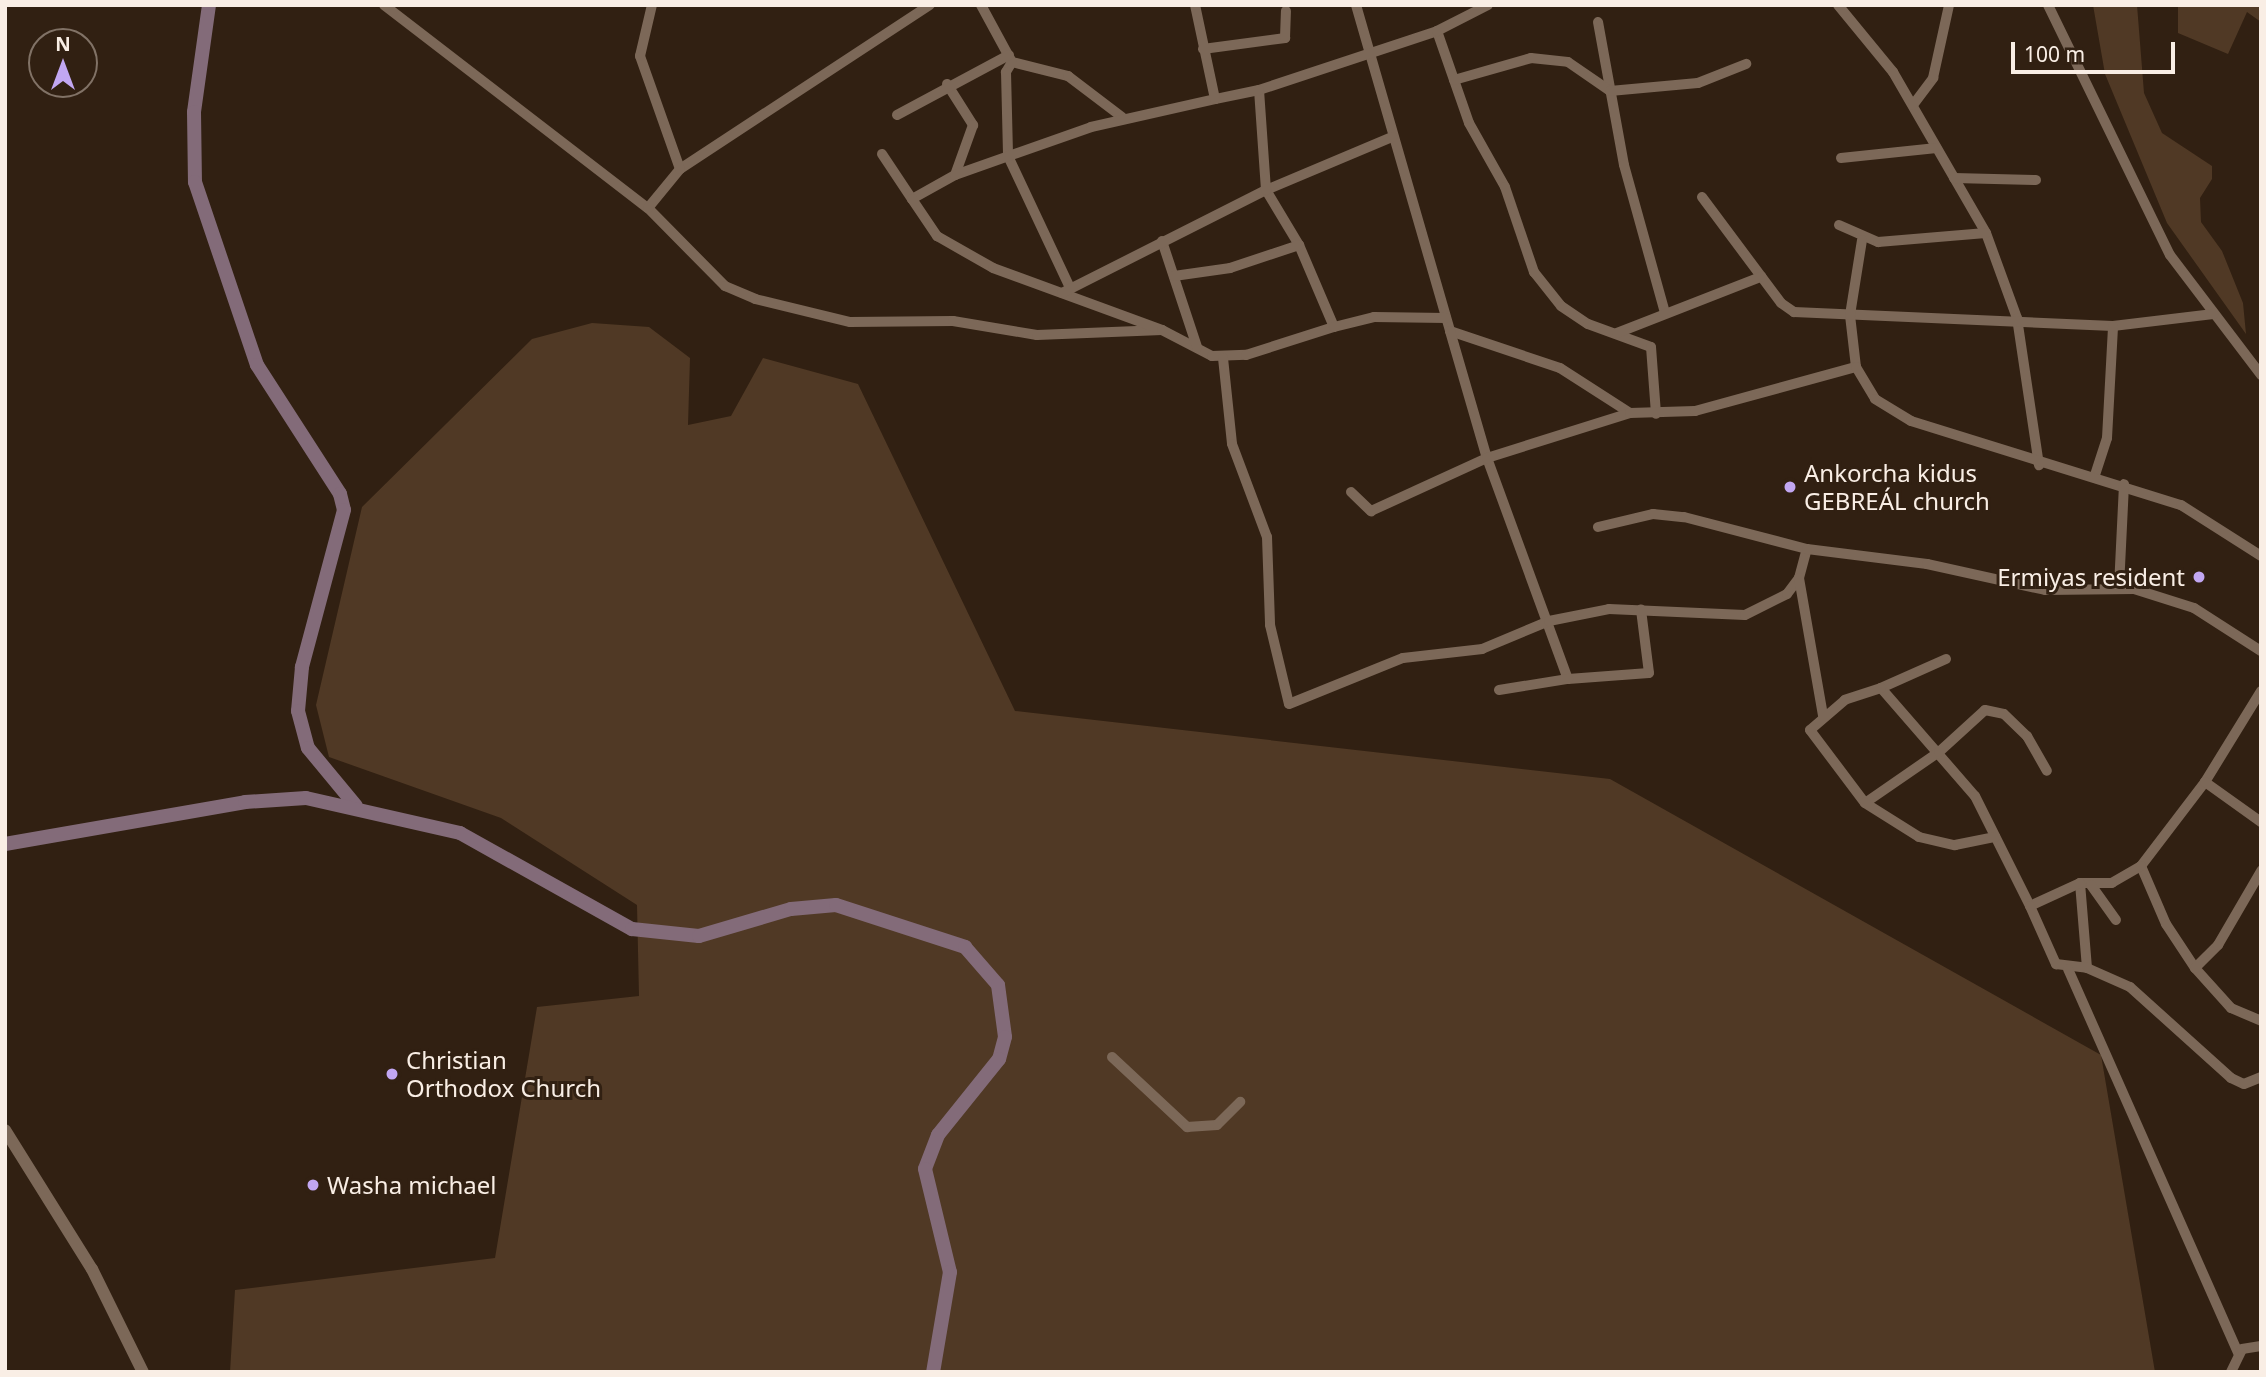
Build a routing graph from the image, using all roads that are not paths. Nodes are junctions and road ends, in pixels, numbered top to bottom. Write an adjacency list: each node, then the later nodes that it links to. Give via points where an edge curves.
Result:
1 (209, 5): 87 (main road, via 194,112 195,182 257,365 341,494 344,510 302,667 298,711 308,748)
2 (384, 5): 39 (street)
3 (652, 5): 32 (street, via 640,56)
4 (930, 5): 32 (street)
5 (981, 5): 17 (street)
6 (1195, 5): 15 (street)
7 (1356, 5): 16 (street)
8 (1488, 5): 14 (street)
9 (1838, 5): 24 (street)
10 (1949, 5): 24 (street, via 1933,78)
11 (2048, 5): 49 (street, via 2170,255)
12 (1286, 11): 15 (street, via 1285,38)
13 (1598, 22): 22 (street)
14 (1437, 31): 16 (street); 19 (street)
15 (1203, 49): 23 (street)
16 (1367, 55): 21 (street); 27 (street)
17 (1010, 59): 20 (street); 26 (street, via 1068,76); 30 (street, via 1006,72)
18 (1746, 64): 22 (street, via 1698,83)
19 (1454, 80): 22 (street, via 1531,58 1569,62); 57 (street, via 1541,284 1574,315)
20 (947, 84): 25 (street); 33 (street, via 973,125)
21 (1259, 90): 23 (street); 36 (street)
22 (1610, 91): 48 (street)
23 (1215, 99): 26 (street)
24 (1913, 105): 28 (street)
25 (897, 115)
26 (1122, 117): 30 (street)
27 (1392, 137): 36 (street); 51 (street)
28 (1936, 148): 31 (street); 34 (street)
29 (882, 154): 38 (street)
30 (1008, 156): 33 (street); 47 (street)
31 (1841, 158)
32 (680, 169): 39 (street)
33 (955, 175): 38 (street)
34 (1954, 178): 35 (street); 41 (street)
35 (2036, 180)
36 (1266, 190): 43 (street); 44 (street)
37 (1702, 197): 46 (street)
38 (912, 199): 47 (street, via 950,246)
39 (648, 208): 55 (street, via 725,286 817,318 953,321 1037,335)
40 (1839, 225): 42 (street)
41 (1986, 233): 42 (street); 52 (street)
42 (1862, 240): 50 (street)
43 (1162, 241): 45 (street); 47 (street)
44 (1299, 245): 45 (street, via 1230,268); 54 (street)
45 (1174, 276): 58 (street)
46 (1760, 277): 48 (street); 50 (street, via 1787,310)
47 (1066, 291): 55 (street)
48 (1665, 313): 57 (street)
49 (2213, 314): 53 (street); 61 (street)
50 (1850, 315): 52 (street); 60 (street)
51 (1446, 318): 54 (street, via 1374,317); 56 (street)
52 (2017, 318): 53 (street); 65 (street)
53 (2113, 326): 66 (street, via 2107,438)
54 (1334, 327): 59 (street, via 1277,349)
55 (1162, 330): 58 (street)
56 (1450, 331): 62 (street, via 1560,368); 64 (street)
57 (1617, 334): 63 (street, via 1651,347)
58 (1197, 347): 59 (street)
59 (1223, 358): 75 (street, via 1232,444 1267,537 1270,625 1289,704 1404,658 1482,649)
60 (1856, 367): 63 (street, via 1727,403); 65 (street, via 1875,399 1893,412)
61 (2261, 375)
62 (1630, 413): 63 (street); 64 (street)
63 (1656, 414)
64 (1487, 458): 68 (street, via 1371,511); 75 (street)
65 (2039, 464): 66 (street)
66 (2095, 475): 67 (street)
67 (2124, 484): 71 (street, via 2182,505); 73 (street)
68 (1351, 492)
69 (1598, 527): 70 (street, via 1653,514)
70 (1807, 549): 72 (street); 73 (street, via 1927,564 2045,590)
71 (2261, 556)
72 (1800, 578): 74 (street, via 1787,594 1745,615); 82 (street)
73 (2119, 587): 76 (street, via 2194,608)
74 (1641, 610): 75 (street); 78 (street, via 1649,673)
75 (1549, 621): 78 (street)
76 (2261, 651)
77 (1946, 659): 79 (street)
78 (1568, 679): 80 (street)
79 (1881, 688): 82 (street, via 1844,700); 83 (street)
80 (1499, 690)
81 (2261, 691): 85 (street)
82 (1823, 716): 86 (street, via 1811,730 1813,738)
83 (1939, 752): 84 (street, via 1985,710 1995,709 2027,736); 86 (street); 89 (street, via 1975,796)
84 (2048, 771)
85 (2205, 782): 88 (street); 91 (street)
86 (1866, 803): 89 (street, via 1919,837 1955,845)
87 (356, 806): 90 (main road, via 306,797 245,802); 107 (main road, via 460,833 632,929 699,936 791,909 836,905 949,938 980,960 1004,1003 1005,1037 999,1059 938,1135 925,1169 950,1272)
88 (2261, 822)
89 (1995, 837): 95 (street)
90 (5, 844)
91 (2141, 866): 94 (street, via 2112,883); 98 (street, via 2166,924)
92 (2261, 870): 98 (street, via 2218,945)
93 (2080, 883): 94 (street); 95 (street); 97 (street)
94 (2091, 885): 96 (street)
95 (2031, 906): 99 (street, via 2056,964)
96 (2116, 920)
97 (2087, 968): 99 (street); 102 (street, via 2130,987 2231,1078 2244,1084)
98 (2195, 968): 100 (street, via 2231,1008)
99 (2068, 969): 105 (street)
100 (2261, 1021)
101 (1112, 1057): 103 (street, via 1187,1127 1217,1125)
102 (2261, 1077)
103 (1240, 1102)
104 (5, 1130): 106 (street, via 79,1246)
105 (2251, 1348): 108 (street)
106 (143, 1372)
107 (933, 1372)
108 (2231, 1372)

